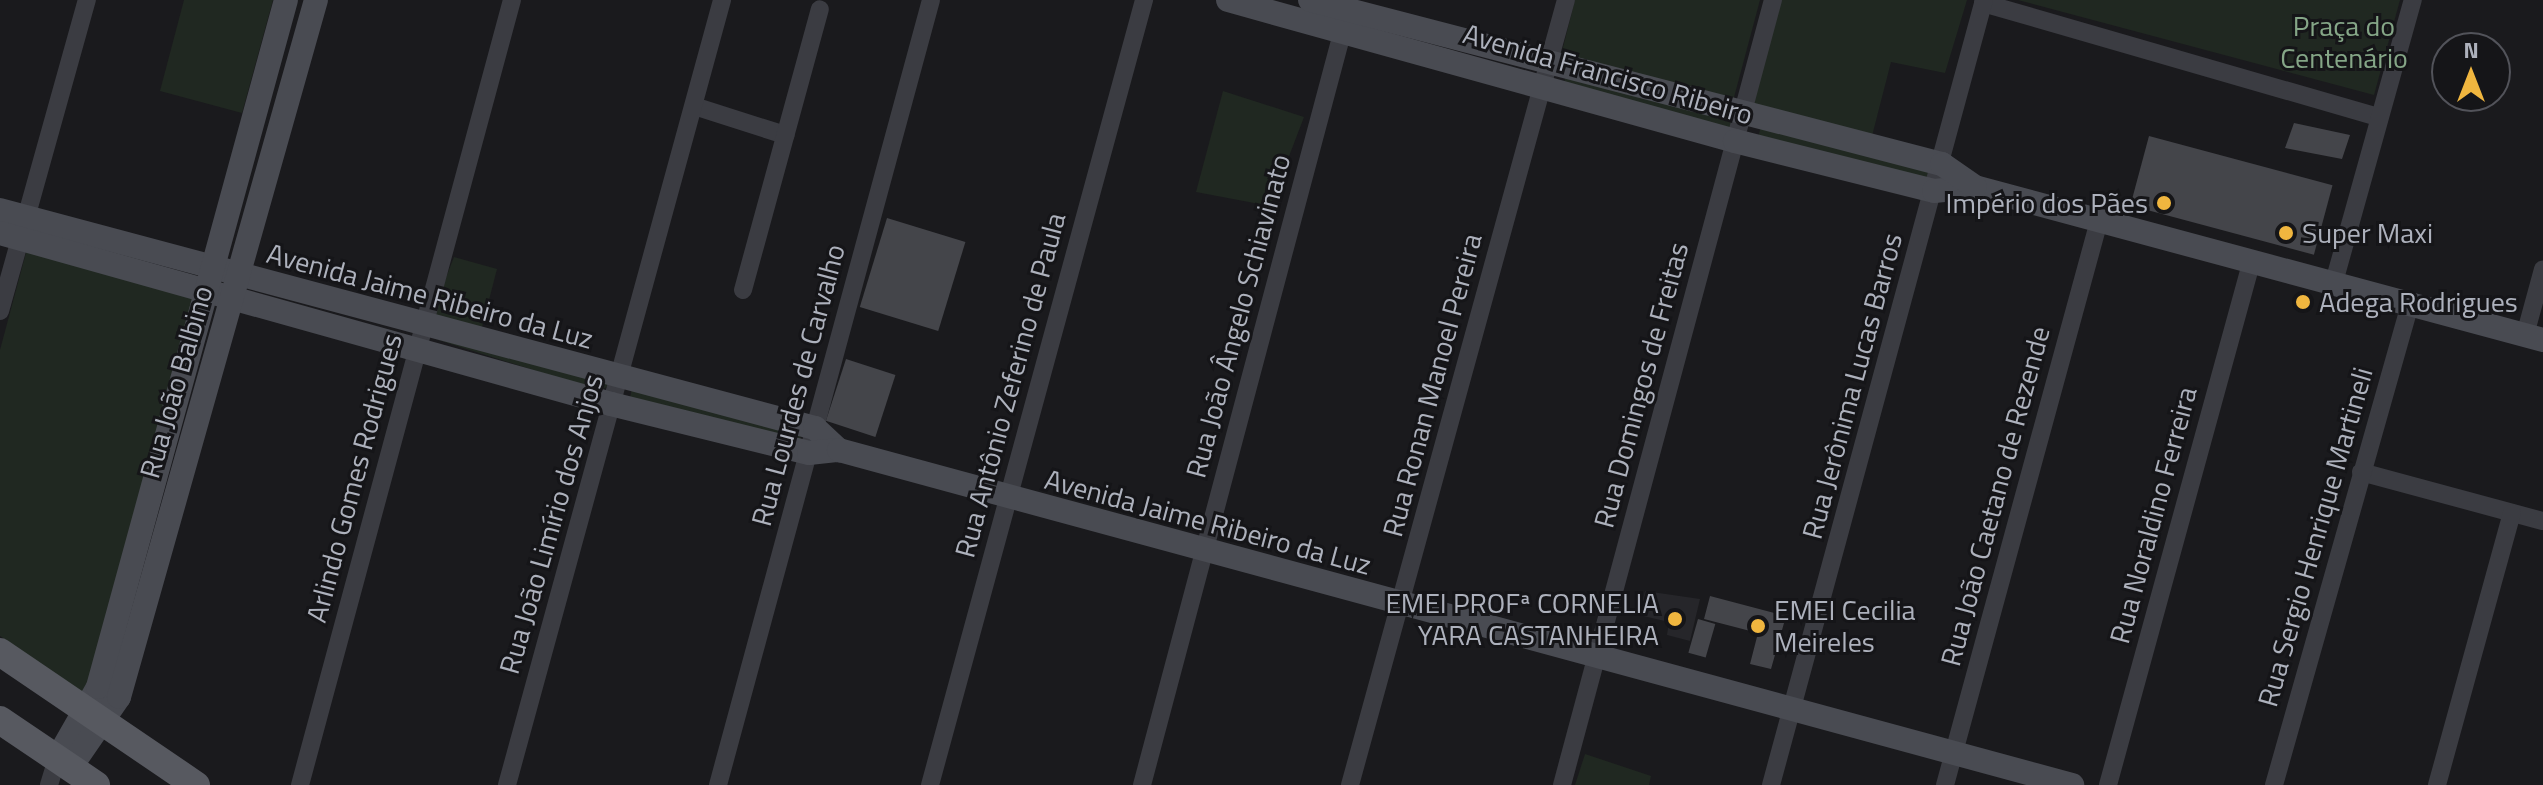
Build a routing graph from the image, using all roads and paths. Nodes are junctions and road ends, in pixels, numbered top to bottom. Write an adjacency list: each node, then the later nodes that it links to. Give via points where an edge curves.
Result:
1 (87, 0): 29 (street)
2 (286, 0): 33 (street, Rua João Balbino)
3 (316, 0): 33 (street, Rua João Balbino)
4 (512, 0): 37 (street, Arlindo Gomes Rodrigues)
5 (722, 0): 17 (street, Rua João Limírio dos Anjos)
6 (931, 0): 42 (street, Rua Lourdes de Carvalho)
7 (1144, 0): 46 (street, Rua Antônio Zeferino de Paula)
8 (1228, 0): 15 (street, Avenida Francisco Ribeiro)
9 (1310, 0): 15 (street, Avenida Francisco Ribeiro)
10 (1566, 0): 16 (street, Rua Ronan Manoel Pereira)
11 (1773, 0): 18 (street, Rua Domingos de Freitas)
12 (2413, 0): 19 (street)
13 (1983, 2): 19 (street); 23 (street, Rua Jerônima Lucas Barros)
14 (820, 9): 20 (street)
15 (1347, 14): 16 (street, Avenida Francisco Ribeiro); 49 (street, Rua João Ângelo Schiavinato)
16 (1546, 76): 18 (street, Avenida Francisco Ribeiro); 21 (street, Avenida Francisco Ribeiro); 50 (street, Rua Ronan Manoel Pereira)
17 (694, 106): 20 (street); 40 (street, Rua João Limírio dos Anjos)
18 (1742, 115): 21 (street, Rua Domingos de Freitas); 22 (street, Avenida Francisco Ribeiro)
19 (2379, 117): 32 (street)
20 (785, 135): 34 (street)
21 (1735, 141): 24 (street, Avenida Francisco Ribeiro); 52 (street, Rua Domingos de Freitas)
22 (1852, 142): 23 (street, Avenida Francisco Ribeiro); 24 (street)
23 (1942, 164): 25 (street, Avenida Francisco Ribeiro); 26 (street, Rua Jerônima Lucas Barros)
24 (1846, 169): 26 (street, Avenida Francisco Ribeiro)
25 (1975, 187): 26 (street, Avenida Francisco Ribeiro); 28 (street, Avenida Francisco Ribeiro)
26 (1934, 191): 53 (street, Rua Jerônima Lucas Barros)
27 (0, 210): 29 (street, Avenida Jaime Ribeiro da Luz)
28 (2099, 221): 30 (street, Avenida Francisco Ribeiro); 56 (street, Rua João Caetano de Rezende)
29 (16, 229): 33 (street, Avenida Jaime Ribeiro da Luz); 36 (street)
30 (2252, 260): 32 (street, Avenida Francisco Ribeiro); 70 (street, Rua Noraldino Ferreira)
31 (2543, 269): 38 (street)
32 (2334, 282): 35 (street, Avenida Francisco Ribeiro)
33 (222, 284): 37 (street, Avenida Jaime Ribeiro da Luz); 39 (street, Avenida Jaime Ribeiro da Luz); 54 (street, Rua João Balbino)
34 (743, 290)
35 (2410, 305): 38 (street, Avenida Francisco Ribeiro); 45 (street, Rua Sergio Henrique Martineli)
36 (0, 311)
37 (424, 322): 39 (street, Arlindo Gomes Rodrigues); 40 (street, Avenida Jaime Ribeiro da Luz)
38 (2534, 338)
39 (418, 347): 41 (street, Avenida Jaime Ribeiro da Luz); 60 (street, Arlindo Gomes Rodrigues)
40 (622, 378): 41 (street, Rua João Limírio dos Anjos); 42 (street, Avenida Jaime Ribeiro da Luz)
41 (611, 404): 44 (street, Avenida Jaime Ribeiro da Luz); 61 (street, Rua João Limírio dos Anjos)
42 (815, 428): 43 (street, Avenida Jaime Ribeiro da Luz); 44 (street, Rua Lourdes de Carvalho)
43 (839, 450): 44 (street, Avenida Jaime Ribeiro da Luz); 46 (street, Avenida Jaime Ribeiro da Luz)
44 (809, 453): 62 (street, Rua Lourdes de Carvalho)
45 (2361, 472): 47 (street); 71 (street, Rua Sergio Henrique Martineli)
46 (1009, 498): 49 (street, Avenida Jaime Ribeiro da Luz); 63 (street, Rua Antônio Zeferino de Paula)
47 (2512, 513): 48 (street); 72 (street)
48 (2543, 521)
49 (1204, 553): 50 (street, Avenida Jaime Ribeiro da Luz); 64 (street, Rua João Ângelo Schiavinato)
50 (1400, 606): 52 (street, Avenida Jaime Ribeiro da Luz); 65 (street, Rua Ronan Manoel Pereira)
51 (0, 652): 54 (main road)
52 (1597, 658): 53 (street, Avenida Jaime Ribeiro da Luz); 66 (street, Rua Domingos de Freitas)
53 (1791, 713): 56 (street, Avenida Jaime Ribeiro da Luz); 67 (street, Rua Jerônima Lucas Barros)
54 (98, 719): 57 (street, Rua João Balbino); 59 (main road)
55 (0, 720): 57 (main road)
56 (1954, 754): 68 (street, Rua João Caetano de Rezende); 69 (street, Avenida Jaime Ribeiro da Luz)
57 (57, 774): 58 (main road)
58 (96, 785)
59 (196, 785)
60 (300, 785)
61 (507, 785)
62 (718, 785)
63 (930, 785)
64 (1142, 785)
65 (1350, 785)
66 (1562, 785)
67 (1771, 785)
68 (1945, 785)
69 (2072, 785)
70 (2108, 785)
71 (2274, 785)
72 (2437, 785)

